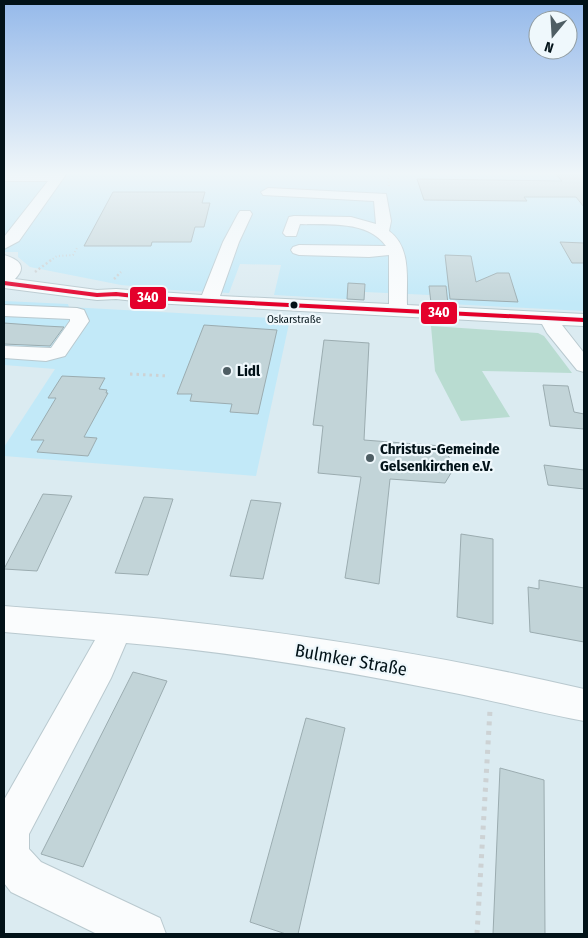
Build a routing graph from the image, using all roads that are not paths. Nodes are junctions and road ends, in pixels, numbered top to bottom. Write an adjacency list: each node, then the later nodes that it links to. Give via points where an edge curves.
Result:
1 (27, 217): 6 (street)
2 (244, 217): 11 (street)
3 (383, 217): 4 (street)
4 (381, 231): 5 (street, via 356,222 294,220); 8 (street)
5 (291, 233)
6 (8, 241): 9 (street, via 14,244)
7 (299, 250): 8 (street)
8 (396, 250): 13 (street)
9 (6, 270): 10 (street); 10 (street)
10 (106, 293): 11 (street); 14 (street)
11 (209, 301): 13 (street)
12 (4, 310): 14 (street)
13 (398, 310): 15 (street)
14 (77, 314): 17 (street, via 80,321 58,352 46,355)
15 (549, 318): 16 (street); 18 (street)
16 (584, 320)
17 (4, 352)
18 (584, 366)
19 (4, 619): 20 (street, Bulmker Straße)
20 (116, 628): 21 (street, Bulmker Straße, via 292,650); 22 (street, via 99,667 11,826 9,850 14,864 26,877)
21 (584, 705)
22 (144, 934)

